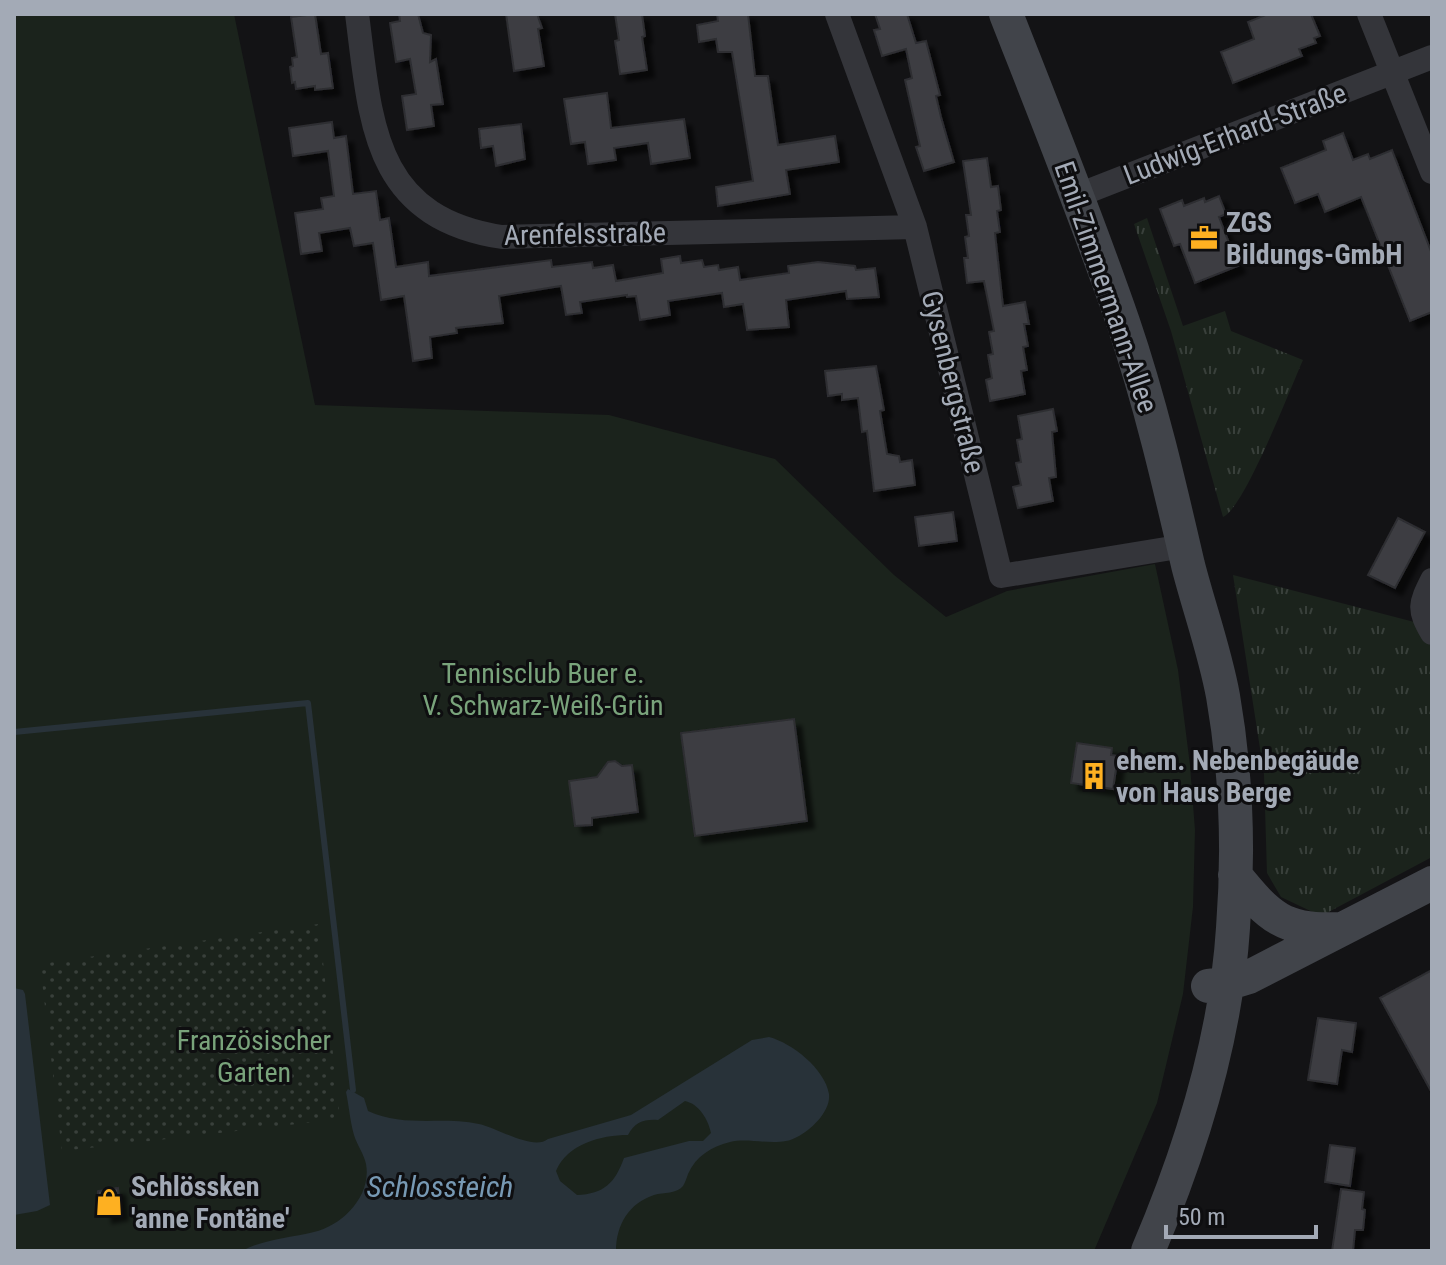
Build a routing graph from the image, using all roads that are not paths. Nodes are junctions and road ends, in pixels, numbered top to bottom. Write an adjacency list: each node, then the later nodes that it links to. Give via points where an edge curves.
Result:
1 (357, 14): 9 (street, Arenfelsstraße, via 378,144 416,200 470,232 502,237)
2 (837, 14): 9 (street, Gysenbergstraße)
3 (1006, 14): 8 (main road, Emil-Zimmermann-Allee)
4 (1369, 14): 6 (street)
5 (1432, 57): 6 (street, Ludwig-Erhard-Straße)
6 (1393, 73): 7 (street); 8 (street, Ludwig-Erhard-Straße)
7 (1432, 172)
8 (1076, 196): 10 (main road, Emil-Zimmermann-Allee, via 1124,323)
9 (915, 227): 10 (street, Gysenbergstraße, via 1001,576)
10 (1186, 556): 13 (main road, Emil-Zimmermann-Allee, via 1222,694); 16 (main road, Emil-Zimmermann-Allee, via 1214,817)
11 (1432, 580): 12 (street, via 1421,615)
12 (1432, 633)
13 (1235, 875): 15 (main road, via 1285,924 1311,931); 16 (main road, Emil-Zimmermann-Allee, via 1233,931)
14 (1432, 883): 15 (main road)
15 (1340, 929): 16 (main road, via 1249,977)
16 (1215, 985): 17 (main road, Emil-Zimmermann-Allee, via 1156,1173); 18 (main road, Emil-Zimmermann-Allee, via 1213,1053 1188,1144)
17 (1124, 1251)
18 (1148, 1251)

